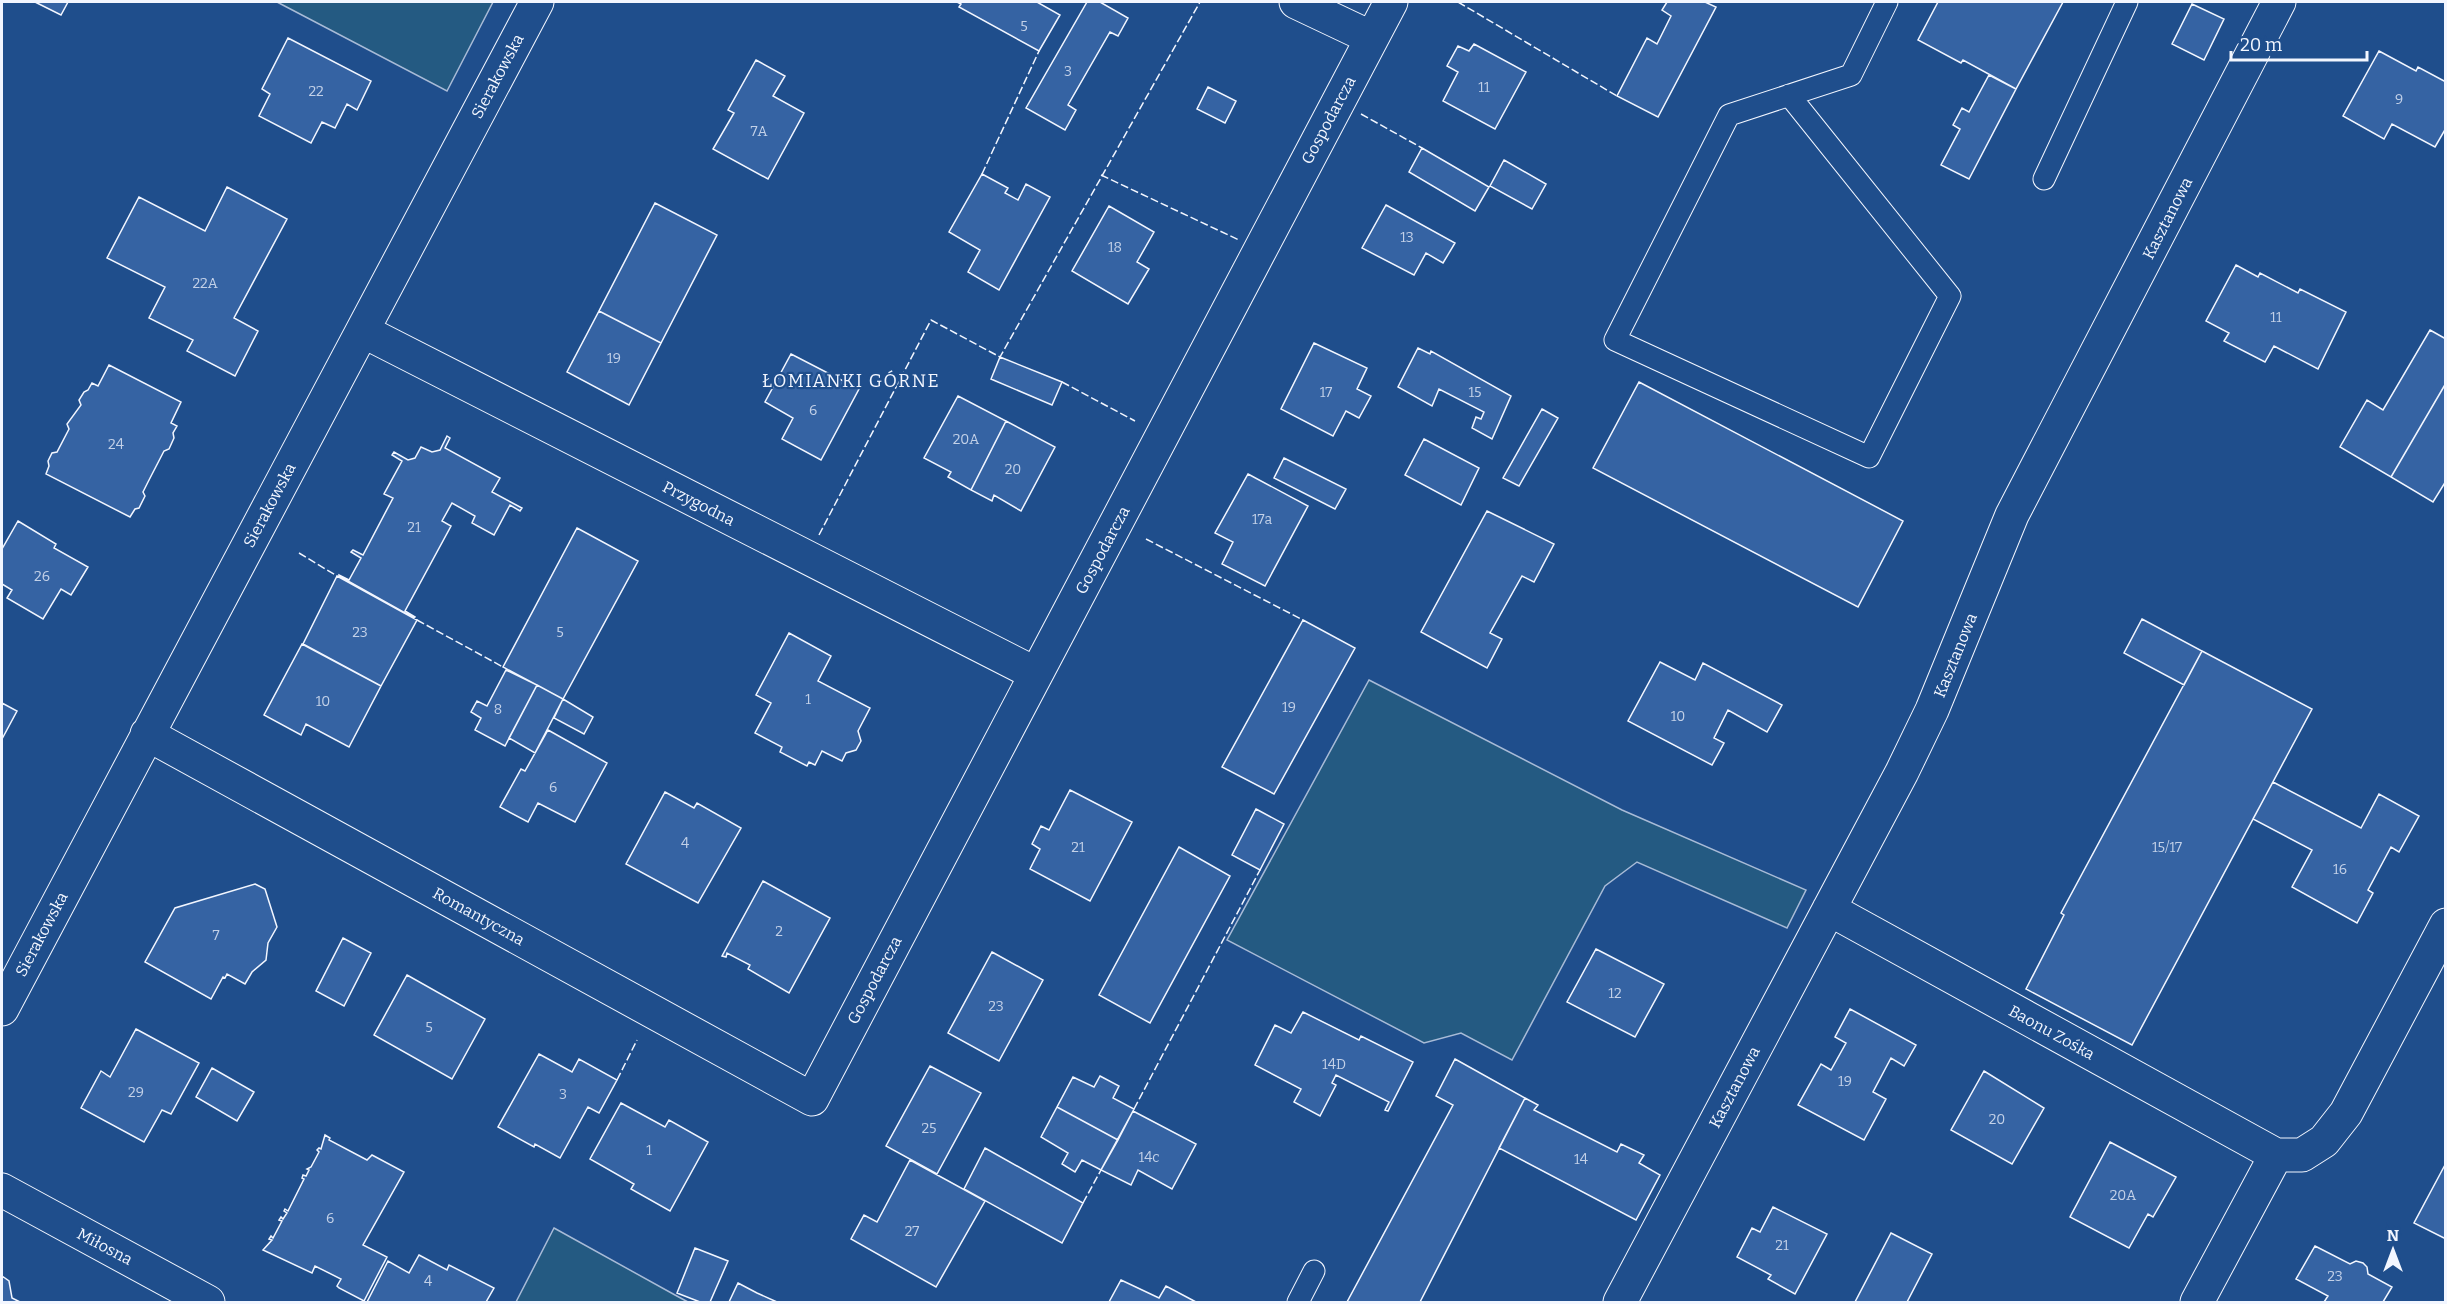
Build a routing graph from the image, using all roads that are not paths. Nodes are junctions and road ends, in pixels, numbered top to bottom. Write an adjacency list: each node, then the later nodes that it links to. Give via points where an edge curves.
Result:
1 (537, 2): 10 (street, Sierakowska)
2 (1296, 2): 7 (street)
3 (1391, 2): 7 (street, Gospodarcza)
4 (1887, 2): 8 (lane, via 1851,75)
5 (2127, 2): 9 (lane)
6 (2279, 2): 13 (street, Kasztanowa, via 2012,515 1932,710)
7 (1372, 38): 11 (street, Gospodarcza)
8 (1789, 95): 8 (lane, via 1729,115 1615,340 1869,457 1950,296)
9 (2044, 179)
10 (363, 331): 11 (street, Przygodna); 12 (street, Sierakowska)
11 (1036, 674): 16 (street, Gospodarcza)
12 (147, 734): 15 (street, Sierakowska); 16 (street, Romantyczna)
13 (1829, 909): 17 (street, Baonu Zośka); 22 (street, Kasztanowa)
14 (2445, 925): 17 (street, via 2346,1113 2324,1141 2302,1155)
15 (2, 1009)
16 (812, 1099)
17 (2276, 1155): 23 (street)
18 (2, 1190): 20 (street, Miłosna)
19 (1314, 1271): 21 (lane)
20 (208, 1302)
21 (1298, 1302)
22 (1620, 1302)
23 (2197, 1302)

